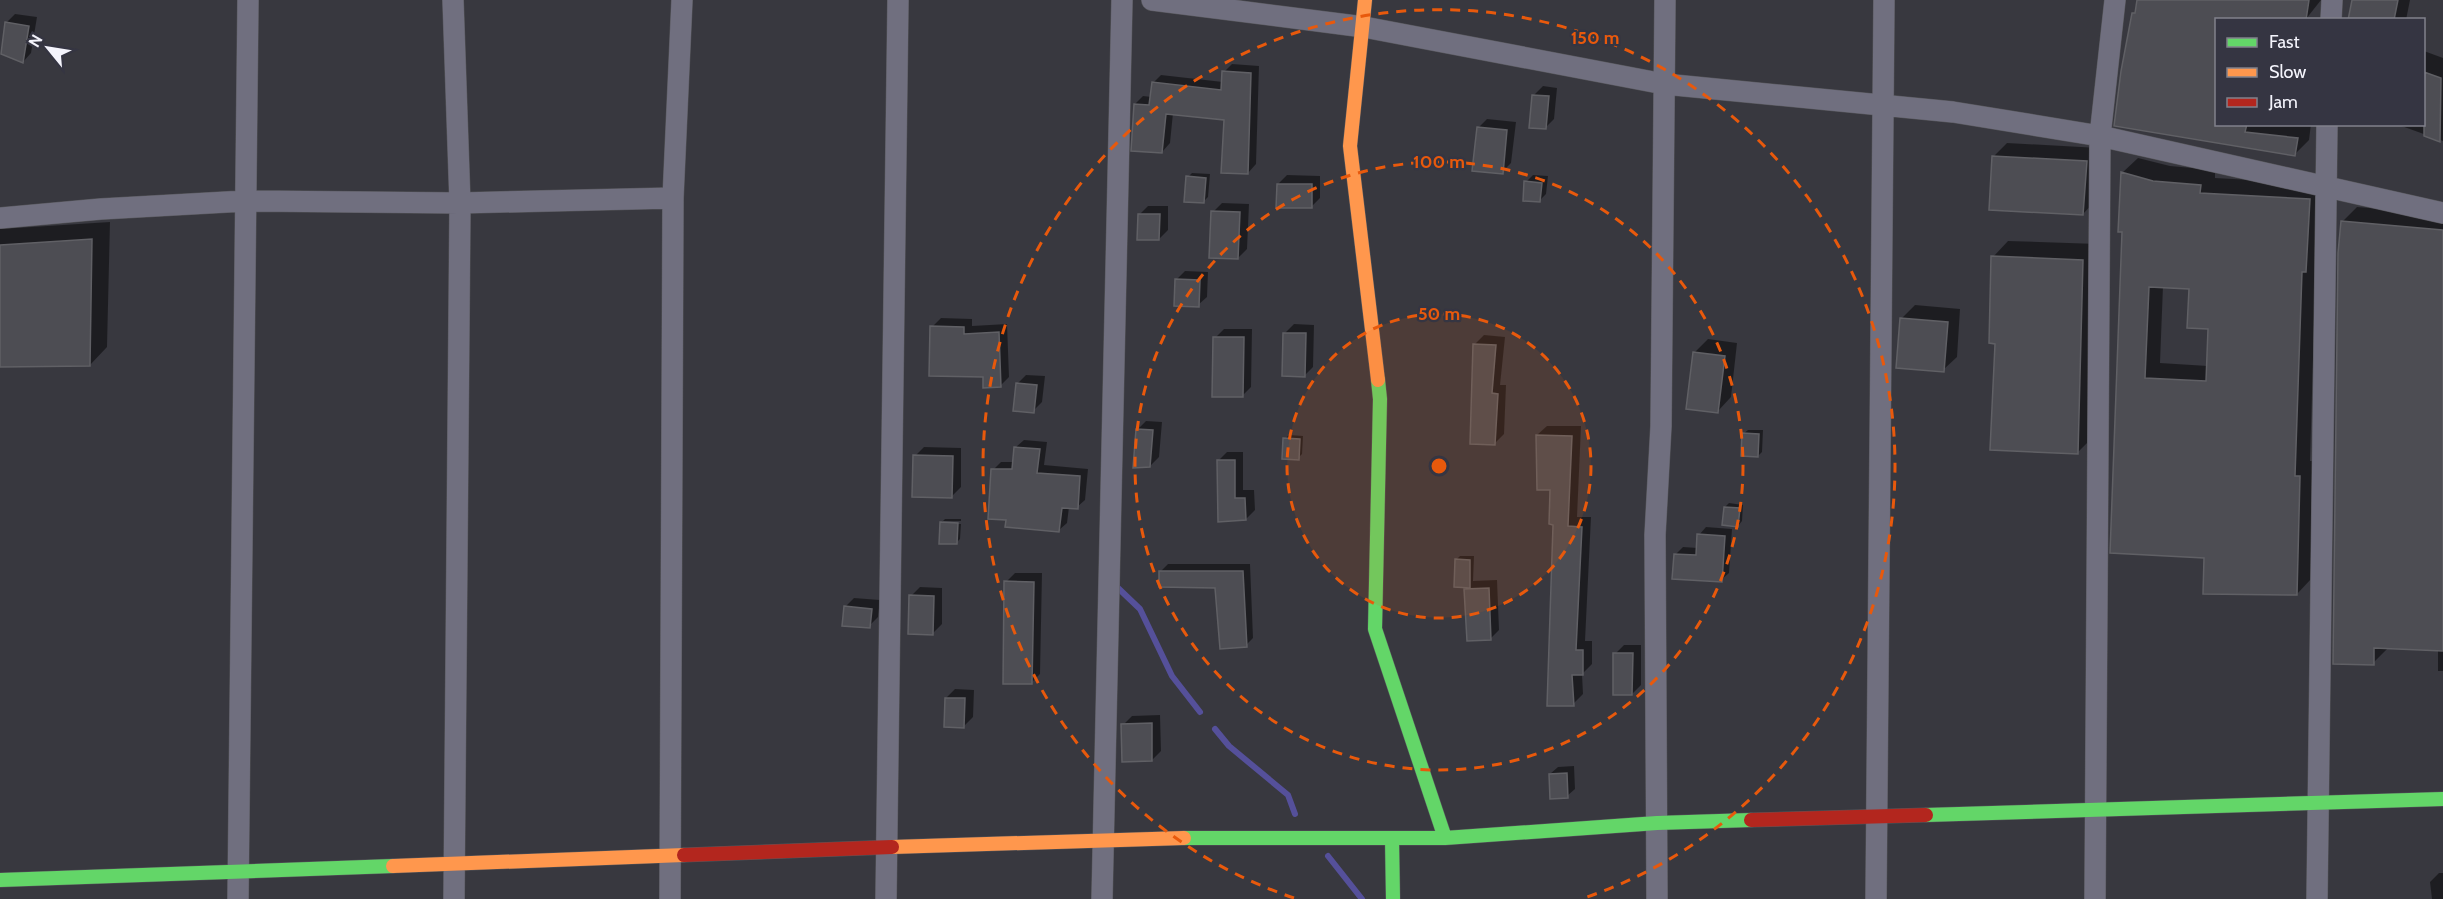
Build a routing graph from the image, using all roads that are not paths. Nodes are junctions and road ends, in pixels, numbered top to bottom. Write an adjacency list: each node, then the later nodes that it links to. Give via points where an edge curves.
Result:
1 (248, 0): 20 (street)
2 (453, 0): 21 (street)
3 (682, 0): 19 (street)
4 (897, 0): 32 (street)
5 (1122, 0): 31 (street)
6 (1152, 0): 13 (street)
7 (1365, 0): 13 (street)
8 (1665, 0): 14 (street)
9 (1884, 0): 15 (street)
10 (2115, 0): 17 (street)
11 (2332, 0): 12 (street)
12 (2331, 18)
13 (1364, 27): 14 (street); 30 (street, via 1350,146 1380,399 1375,629)
14 (1664, 84): 15 (street); 28 (street, via 1661,426 1655,535)
15 (1883, 105): 17 (street); 27 (street)
16 (2327, 126): 18 (street)
17 (2100, 136): 18 (street); 26 (street)
18 (2324, 188): 22 (street); 25 (street)
19 (673, 198): 21 (street); 33 (street)
20 (245, 201): 21 (street); 23 (street); 35 (street)
21 (460, 203): 34 (street)
22 (2443, 213)
23 (0, 218)
24 (2443, 799): 25 (street)
25 (2318, 804): 26 (street); 46 (street)
26 (2095, 811): 27 (street); 45 (street)
27 (1876, 818): 28 (street); 44 (street)
28 (1657, 823): 30 (street); 43 (street)
29 (1392, 838): 30 (street); 31 (street); 42 (street)
30 (1445, 838)
31 (1103, 840): 32 (street); 41 (street)
32 (885, 848): 33 (street); 40 (street)
33 (670, 856): 34 (street); 39 (street)
34 (455, 864): 35 (street); 38 (street)
35 (238, 872): 36 (street); 37 (street)
36 (0, 880)
37 (238, 899)
38 (454, 899)
39 (669, 899)
40 (885, 899)
41 (1102, 899)
42 (1393, 899)
43 (1657, 899)
44 (1876, 899)
45 (2096, 899)
46 (2317, 899)

